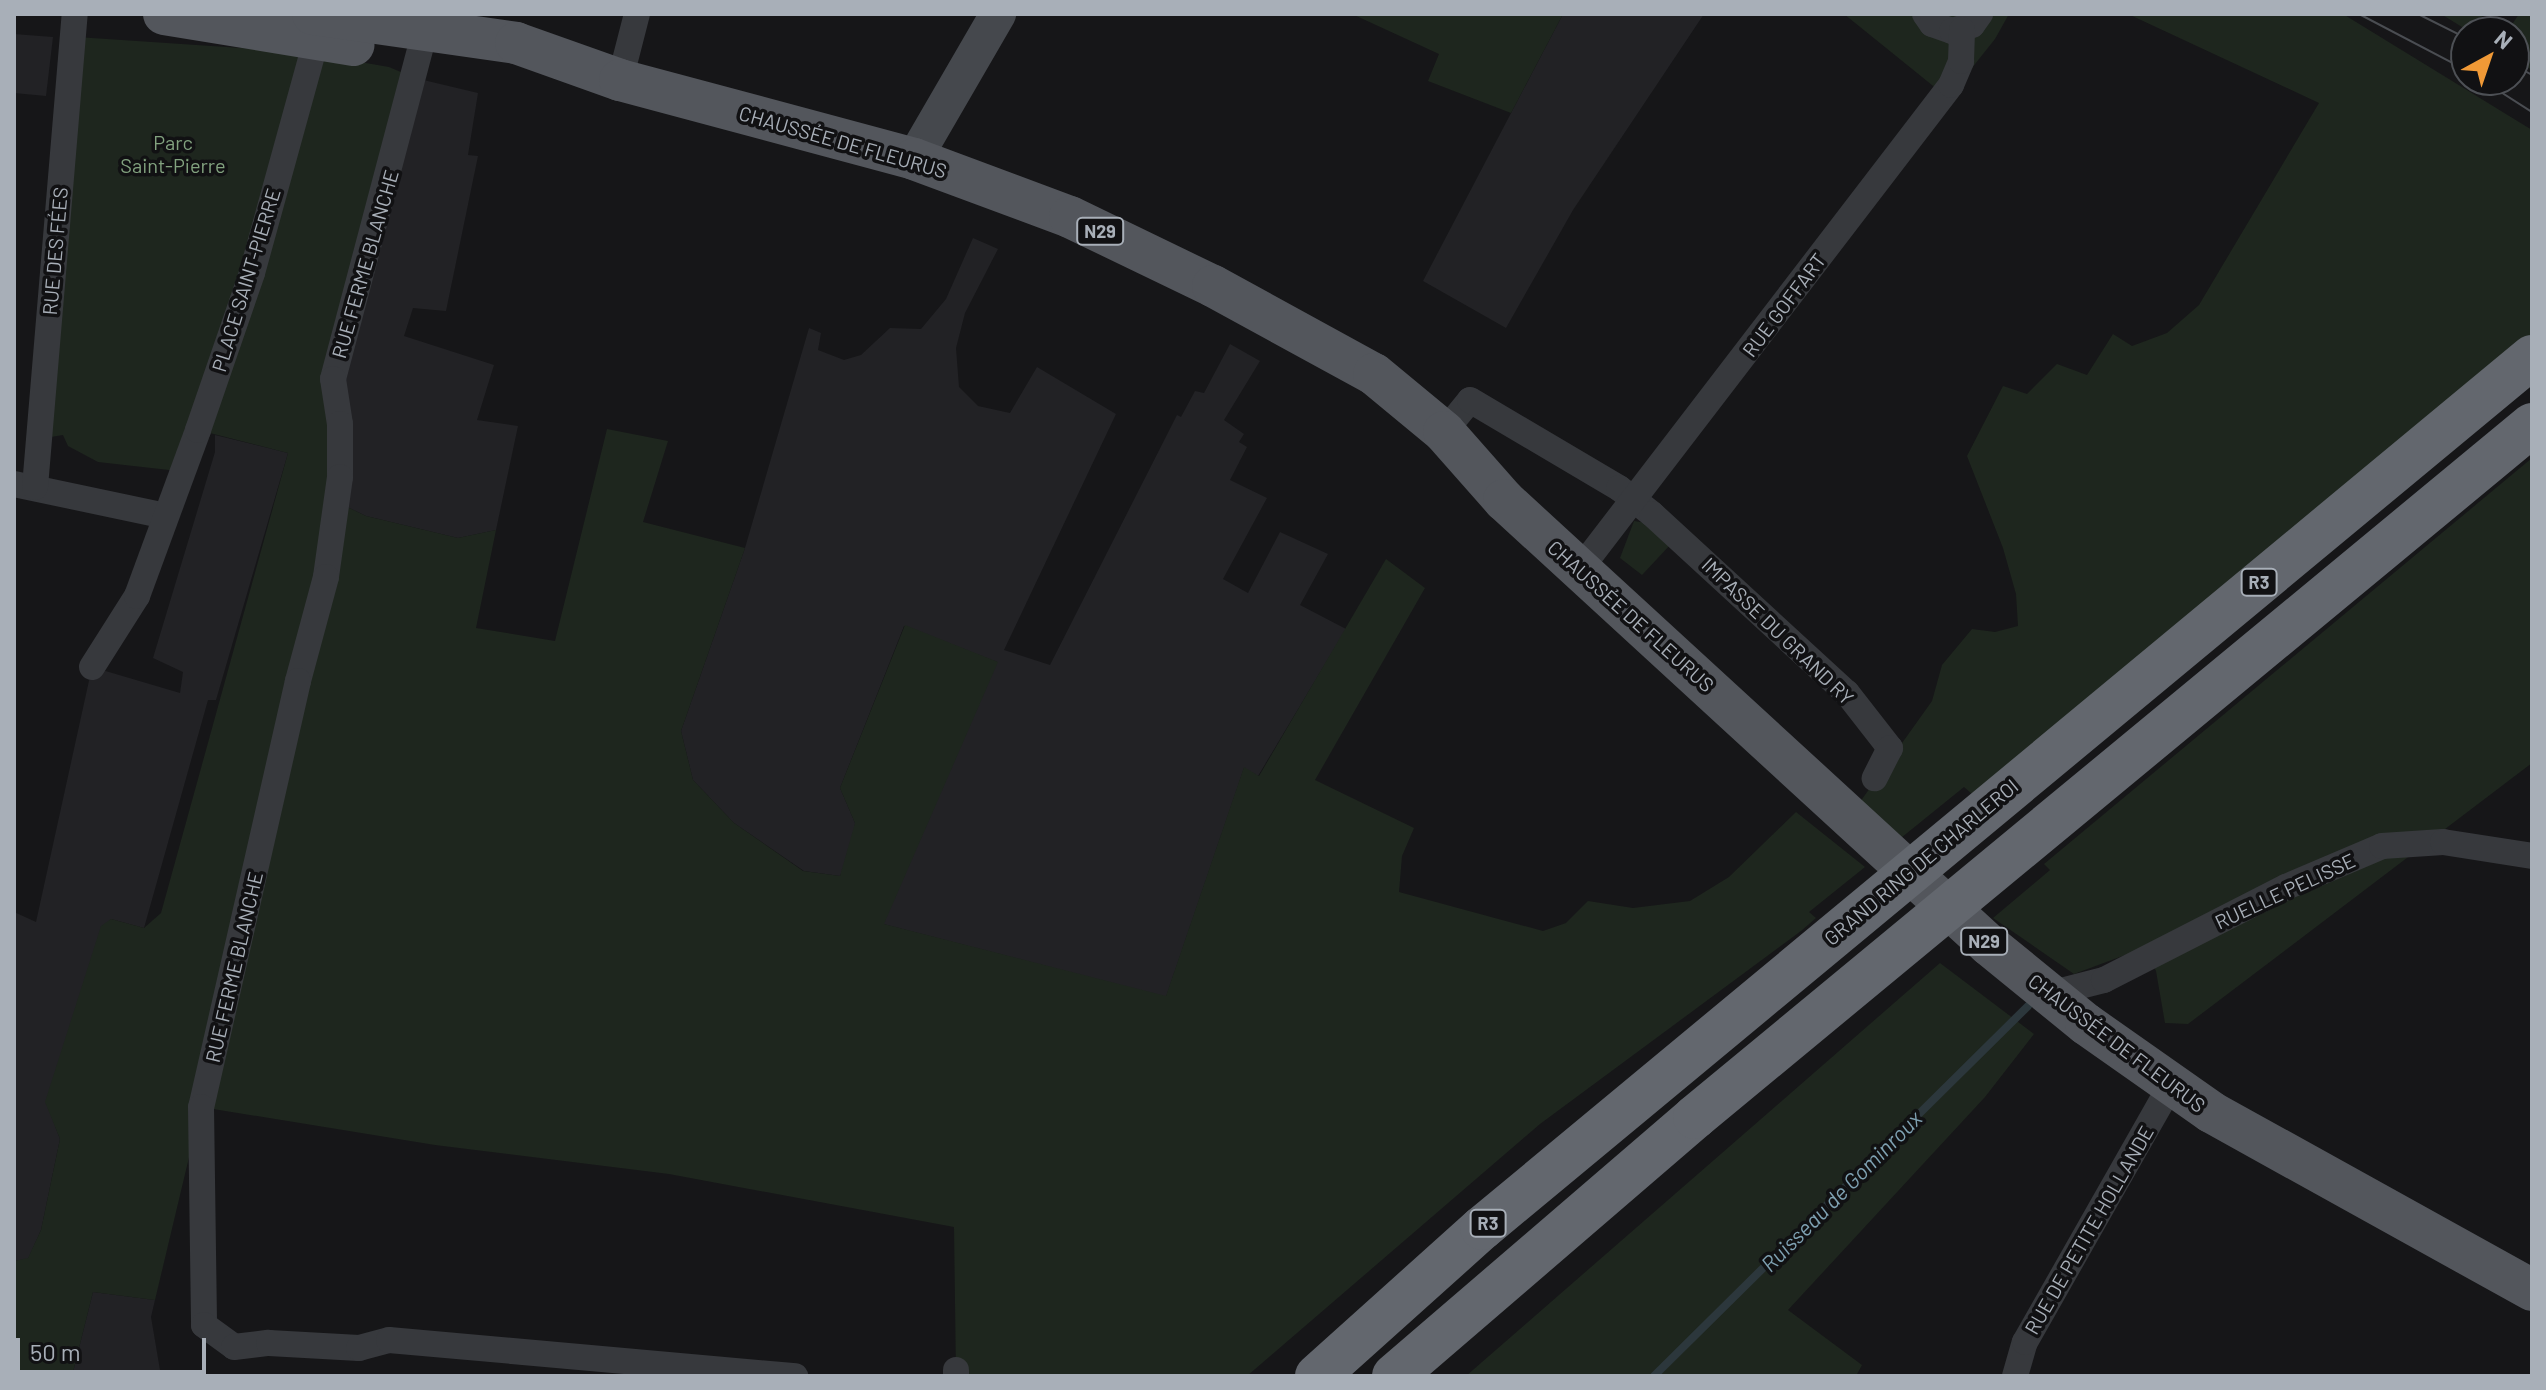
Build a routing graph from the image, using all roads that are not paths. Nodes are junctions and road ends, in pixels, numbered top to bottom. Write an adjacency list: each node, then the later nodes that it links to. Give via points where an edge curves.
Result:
1 (75, 14): 17 (street, RUE DES FÉES)
2 (156, 14): 3 (main road, CHAUSSÉE DE FLEURUS / N29)
3 (164, 14): 4 (main road, CHAUSSÉE DE FLEURUS / N29); 9 (main road, CHAUSSÉE DE FLEURUS / N29)
4 (172, 14)
5 (637, 14): 11 (street)
6 (998, 14): 12 (street)
7 (1925, 14): 8 (street, RUE GOFFART, via 1942,29)
8 (1971, 22): 19 (street, RUE GOFFART, via 1951,85)
9 (314, 27): 10 (main road, CHAUSSÉE DE FLEURUS / N29); 20 (street, PLACE SAINT-PIERRE, via 252,273)
10 (423, 40): 11 (main road, CHAUSSÉE DE FLEURUS / N29, via 516,43); 28 (street, RUE FERME BLANCHE, via 333,379 340,477 326,577 201,1107 204,1325 234,1347 269,1343 359,1348 389,1340)
11 (620, 80): 12 (main road, CHAUSSÉE DE FLEURUS / N29)
12 (914, 159): 13 (main road, CHAUSSÉE DE FLEURUS / N29, via 1070,217)
13 (1277, 323): 16 (main road, CHAUSSÉE DE FLEURUS / N29, via 1374,374); 18 (main road, CHAUSSÉE DE FLEURUS / N29, via 1415,439)
14 (2532, 357): 29 (highway, GRAND RING DE CHARLEROI / R3, via 1482,1228)
15 (2532, 425): 30 (highway, R3, via 1872,970)
16 (1444, 432): 18 (main road, CHAUSSÉE DE FLEURUS / N29); 19 (street, via 1470,400 1619,488)
17 (25, 486): 20 (street)
18 (1504, 500): 21 (main road, CHAUSSÉE DE FLEURUS / N29)
19 (1632, 503): 21 (street, RUE GOFFART); 23 (street, IMPASSE DU GRAND RY, via 1742,592 1847,693 1890,748)
20 (166, 516): 22 (street, PLACE SAINT-PIERRE, via 137,596)
21 (1580, 569): 25 (main road, CHAUSSÉE DE FLEURUS / N29)
22 (92, 667)
23 (1875, 778)
24 (2532, 856): 25 (street, RUELLE PELISSE, via 2443,842 2382,846 2286,887 2104,980)
25 (2049, 994): 26 (main road, CHAUSSÉE DE FLEURUS / N29)
26 (2170, 1087): 27 (main road, CHAUSSÉE DE FLEURUS / N29); 31 (street, RUE DE PETITE HOLLANDE, via 2032,1329)
27 (2532, 1290)
28 (795, 1376)
29 (1317, 1376)
30 (1394, 1376)
31 (2015, 1376)

